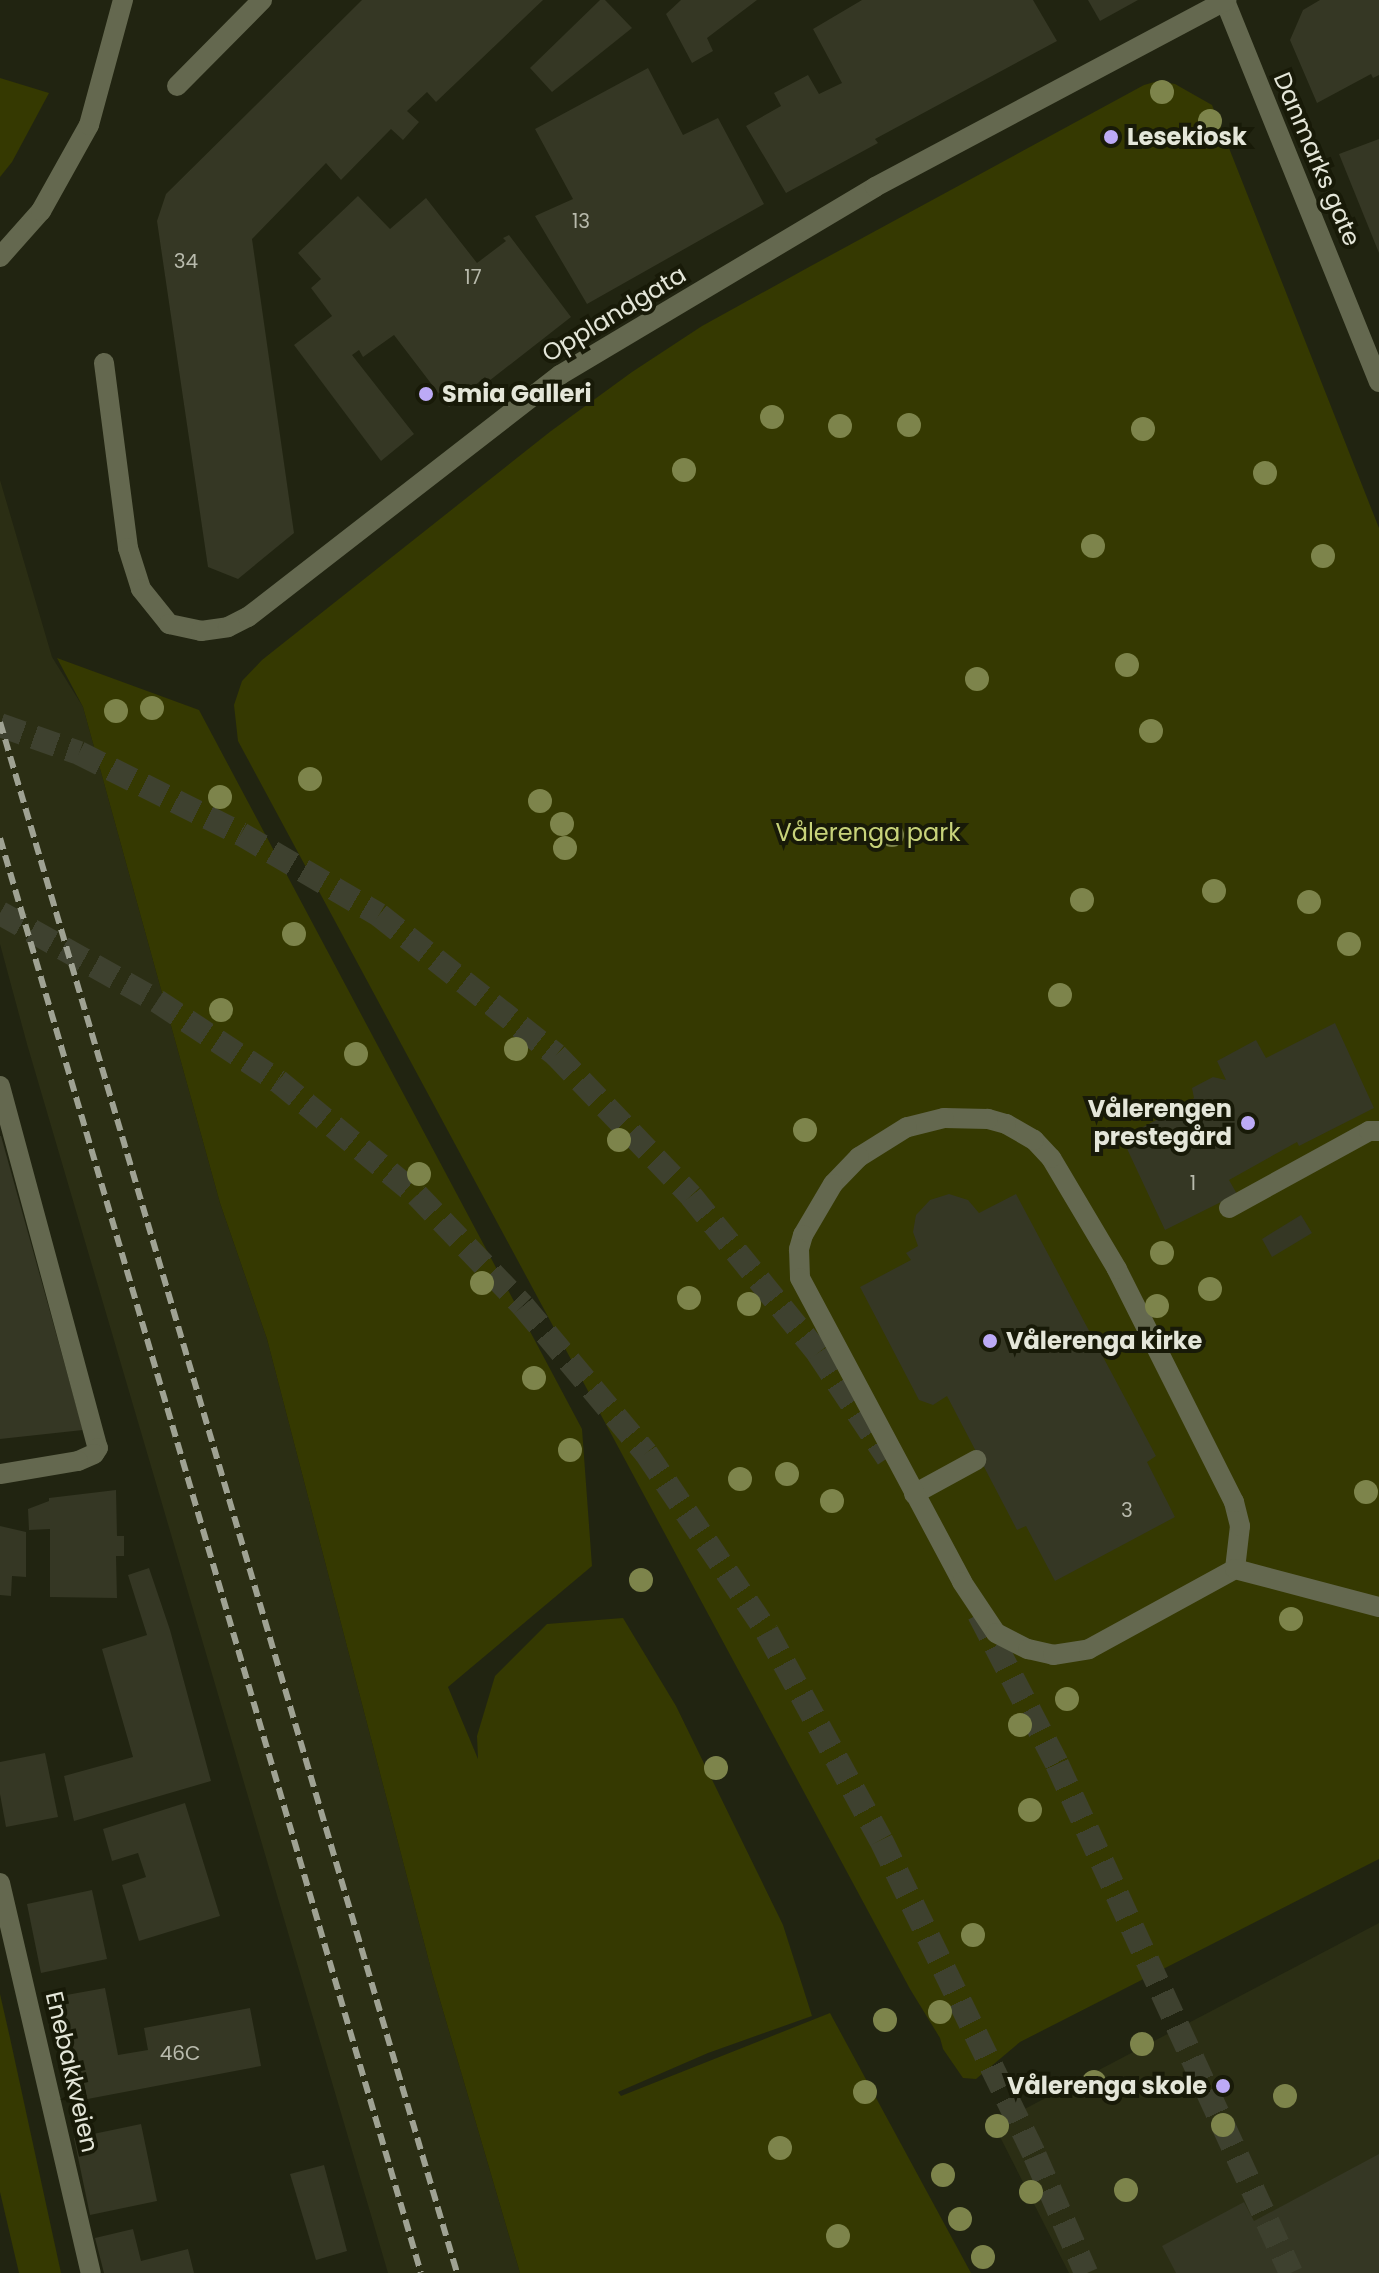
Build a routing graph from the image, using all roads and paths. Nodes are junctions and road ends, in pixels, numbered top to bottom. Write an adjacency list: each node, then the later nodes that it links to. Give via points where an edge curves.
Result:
1 (123, 0): 5 (street, via 89,125 41,211)
2 (262, 0): 4 (street)
3 (1226, 0): 6 (street, Opplandgata, via 875,187 560,375 248,617 228,627 201,631 169,624 141,589 128,548); 7 (street, Danmarks gate)
4 (177, 86)
5 (0, 257)
6 (104, 363)
7 (1379, 382)
8 (0, 1086): 12 (street, via 98,1448 78,1461)
9 (1379, 1131): 10 (street, via 1369,1131)
10 (1229, 1208)
11 (976, 1460): 13 (street)
12 (0, 1474)
13 (914, 1494): 14 (street, via 996,1633 1053,1655 1105,1642); 14 (street, via 800,1278 799,1249 833,1184 875,1145 922,1122 988,1119 1034,1140 1051,1158 1117,1269 1234,1502 1240,1526)
14 (1235, 1569): 15 (street)
15 (1379, 1607)
16 (0, 1883): 17 (street, Enebakkveien)
17 (91, 2273)

